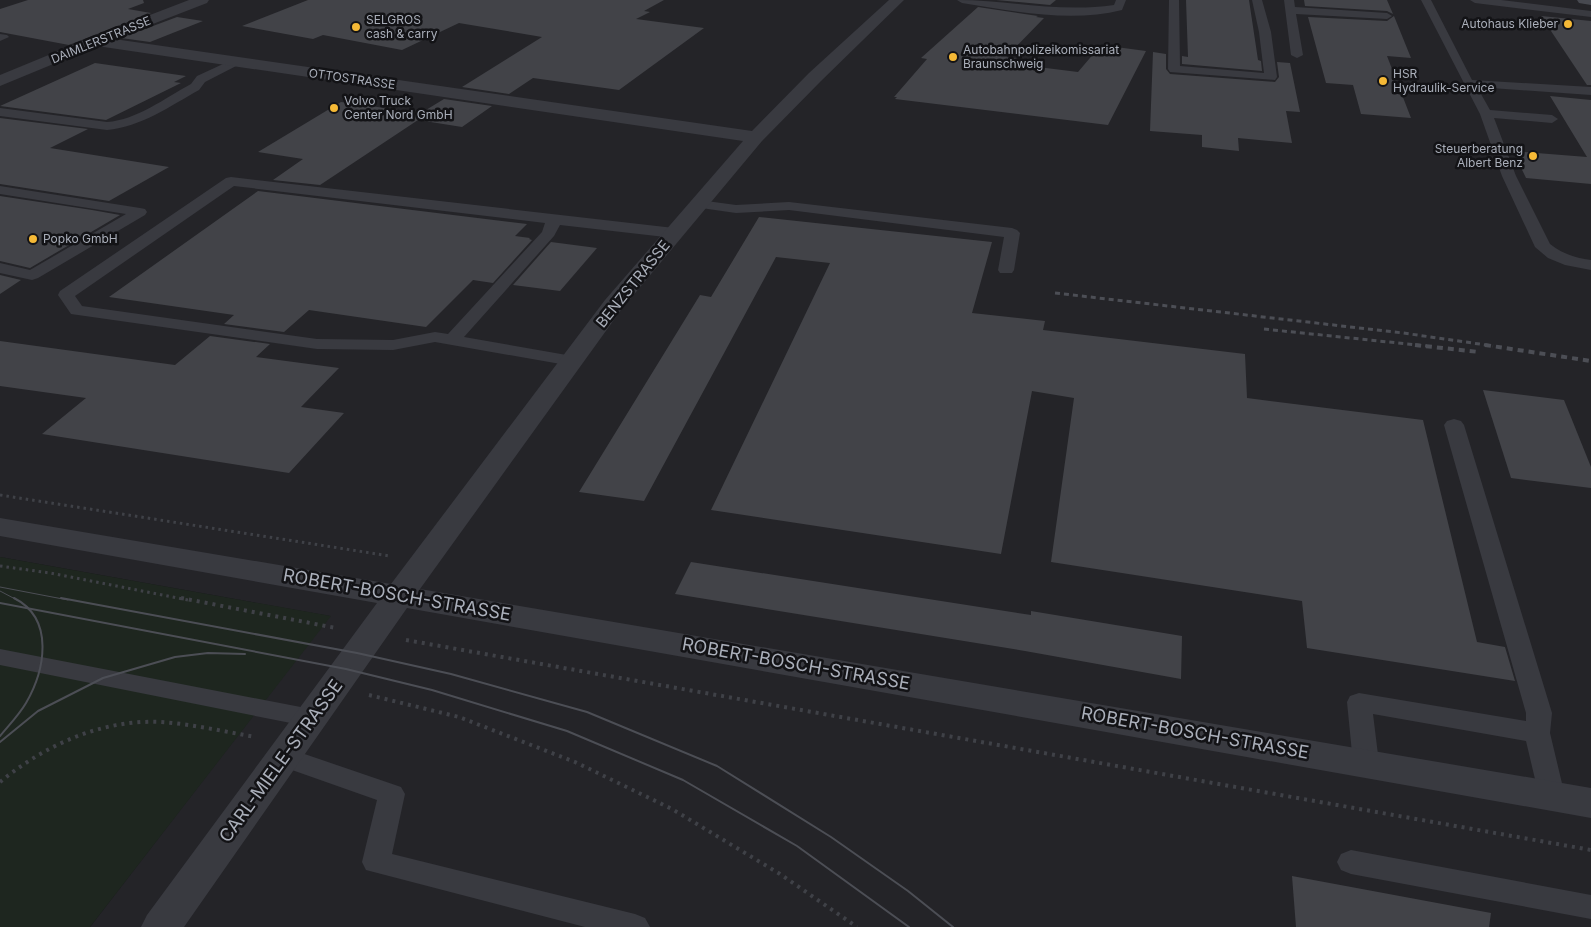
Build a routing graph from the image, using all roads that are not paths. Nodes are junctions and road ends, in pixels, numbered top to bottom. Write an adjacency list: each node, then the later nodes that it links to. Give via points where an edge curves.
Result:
1 (202, 0): 14 (street, DAIMLERSTRASSE)
2 (897, 0): 23 (street, BENZSTRASSE)
3 (962, 0): 4 (lane, via 1046,12 1107,10 1118,8)
4 (1121, 0)
5 (1174, 0): 6 (lane, via 1174,69 1271,77 1266,32)
6 (1258, 0)
7 (1426, 0): 18 (lane)
8 (1475, 0): 12 (lane)
9 (1584, 0): 10 (main road)
10 (1591, 1)
11 (1290, 5): 13 (lane); 15 (lane)
12 (1591, 14)
13 (1387, 16)
14 (95, 41): 16 (street, OTTOSTRASSE); 17 (street, DAIMLERSTRASSE)
15 (1297, 55)
16 (236, 62): 20 (lane, via 126,124 108,126); 23 (street, OTTOSTRASSE)
17 (0, 82)
18 (1468, 82): 19 (lane); 21 (lane)
19 (1591, 91)
20 (0, 112)
21 (1486, 114): 22 (lane); 28 (lane, via 1509,176 1543,247 1571,262)
22 (1552, 119)
23 (756, 137): 25 (street, BENZSTRASSE)
24 (0, 190): 29 (lane, via 140,212 32,275)
25 (699, 204): 27 (street, BENZSTRASSE); 30 (lane, via 736,209 789,206 1012,233)
26 (554, 220): 27 (lane); 31 (lane, via 549,233); 31 (lane, via 231,181 66,295 78,310 317,344 393,345 435,337)
27 (674, 233): 32 (street, BENZSTRASSE, via 613,305)
28 (1591, 265)
29 (0, 268)
30 (1006, 270)
31 (453, 339): 32 (lane)
32 (572, 361): 35 (street, BENZSTRASSE)
33 (1454, 425): 37 (lane, via 1540,713)
34 (0, 527): 35 (street, ROBERT-BOSCH-STRASSE)
35 (402, 595): 38 (street, CARL-MIELE-STRASSE); 39 (street, ROBERT-BOSCH-STRASSE)
36 (0, 657): 38 (lane)
37 (1537, 733): 39 (lane, via 1359,702); 40 (lane)
38 (296, 739): 44 (street, CARL-MIELE-STRASSE); 45 (lane, via 392,794 376,862)
39 (1366, 763): 40 (street, ROBERT-BOSCH-STRASSE)
40 (1552, 796): 41 (street, ROBERT-BOSCH-STRASSE)
41 (1591, 803)
42 (1351, 862): 43 (lane)
43 (1591, 907)
44 (161, 927)
45 (635, 927)

